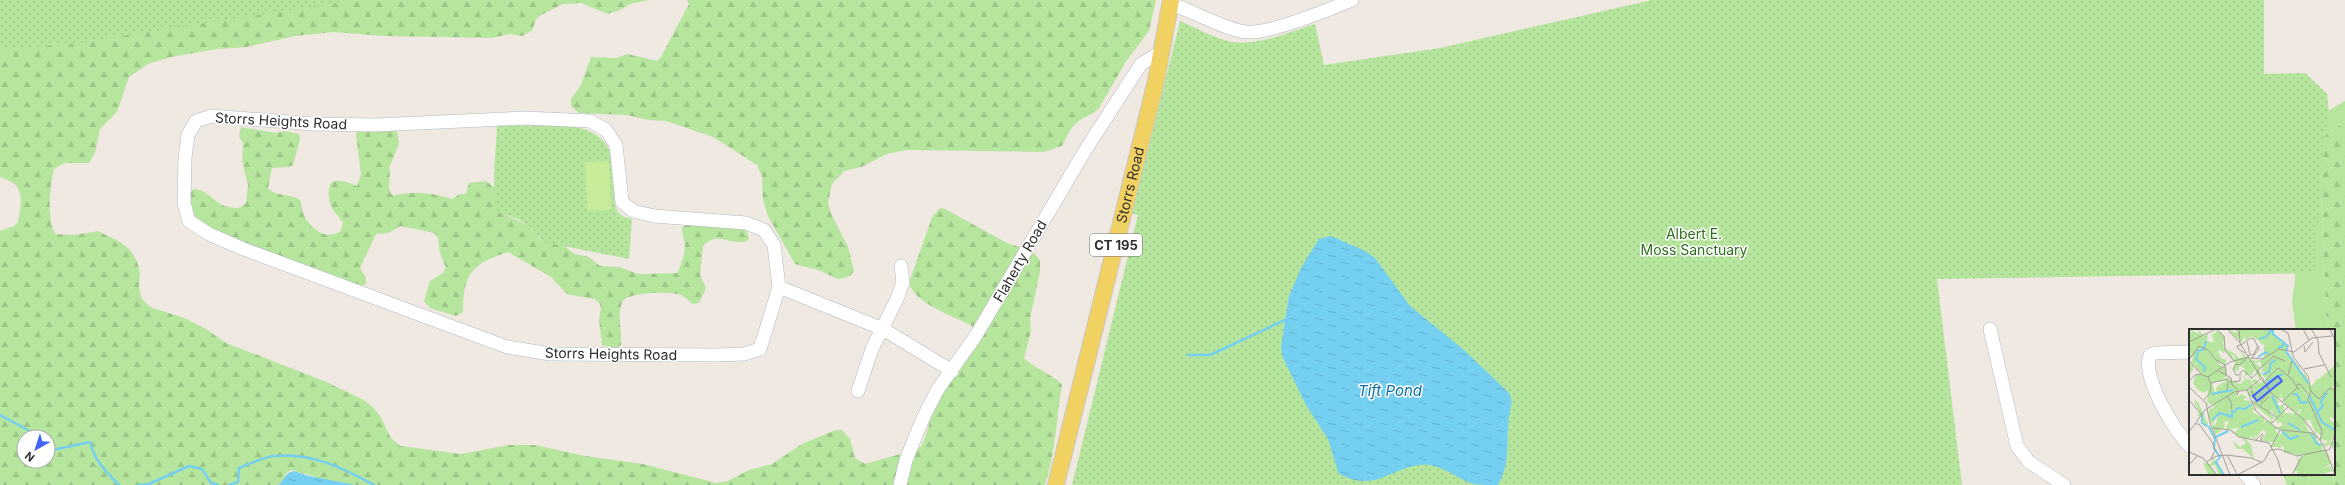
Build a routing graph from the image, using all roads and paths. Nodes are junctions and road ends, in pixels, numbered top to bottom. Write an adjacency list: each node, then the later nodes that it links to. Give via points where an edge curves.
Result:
1 (1352, 0): 2 (street, via 1284,25 1254,32 1233,28)
2 (1171, 2): 3 (main road, Storrs Road / CT 195)
3 (1162, 52): 9 (street, Flaherty Road, via 1140,64); 14 (main road, Storrs Road / CT 195)
4 (901, 266): 6 (street, via 903,282 898,299)
5 (779, 287): 5 (street, Storrs Heights Road, via 760,349 744,354 550,354 507,347 241,248 209,234 189,221 184,203 188,135 196,121 212,116 314,124 376,125 524,118 590,121 606,130 616,144 622,202 633,210 654,216 746,223 764,230 774,245); 6 (street)
6 (882, 329): 9 (street); 10 (street, via 872,349)
7 (1990, 329): 15 (street, via 2017,446 2029,462)
8 (2189, 352): 11 (street, via 2156,353 2150,355 2148,360 2150,374 2167,415 2181,438)
9 (952, 371): 13 (street, Flaherty Road, via 938,389 923,418 906,460)
10 (858, 391)
11 (2189, 445)
12 (2246, 475): 16 (street)
13 (900, 485)
14 (1056, 485)
15 (2064, 485)
16 (2254, 485)

